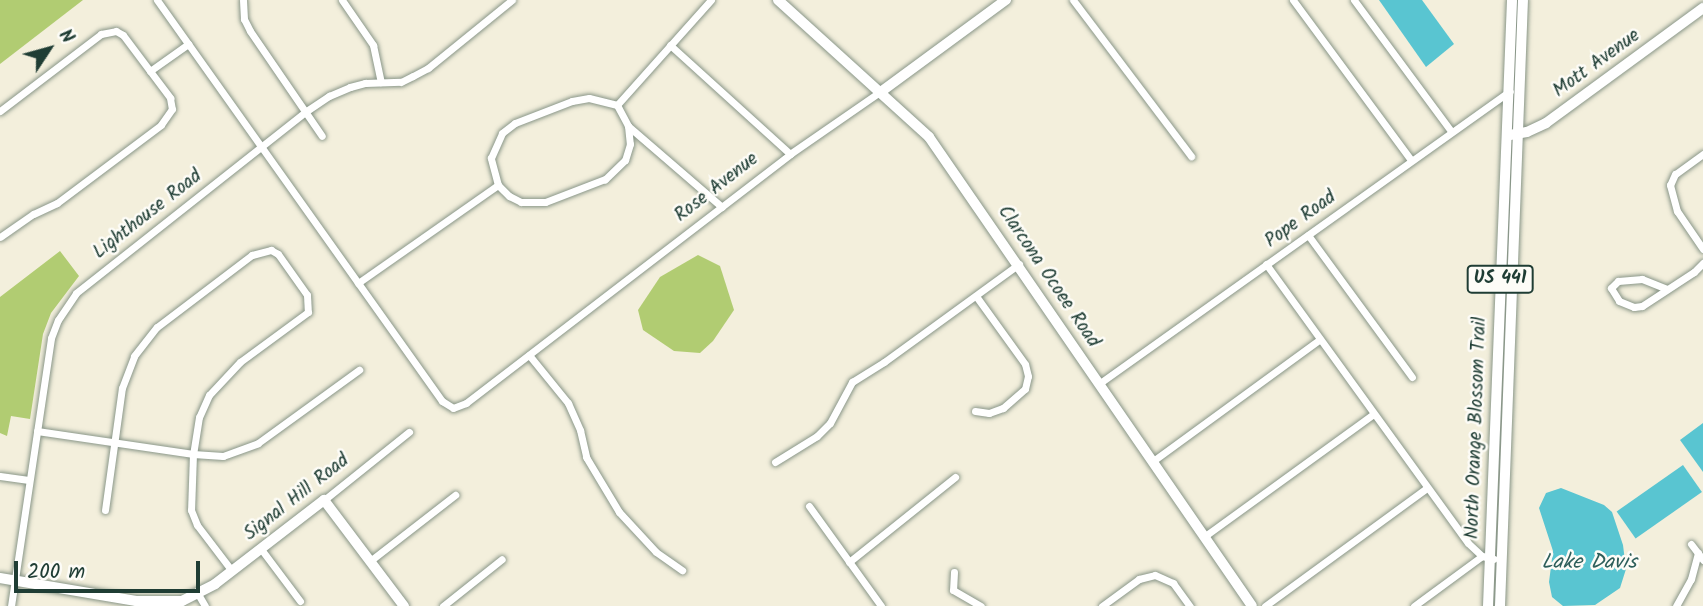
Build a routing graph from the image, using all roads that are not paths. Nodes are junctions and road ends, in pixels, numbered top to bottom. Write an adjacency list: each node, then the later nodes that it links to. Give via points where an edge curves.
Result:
1 (157, 0): 14 (street)
2 (243, 0): 23 (street, via 250,31)
3 (342, 0): 17 (street, via 373,45)
4 (512, 0): 17 (street, Lighthouse Road, via 428,68 401,82)
5 (711, 0): 15 (street)
6 (778, 0): 19 (street, Clarcona Ocoee Road)
7 (1006, 0): 19 (street, Rose Avenue)
8 (1073, 0): 32 (street)
9 (1293, 0): 33 (street)
10 (1354, 0): 25 (street)
11 (1511, 0): 20 (main road, North Orange Blossom Trail / US 441)
12 (1523, 0): 18 (main road, North Orange Blossom Trail / US 441)
13 (1703, 8): 26 (street, Mott Avenue, via 1546,123)
14 (188, 44): 16 (street); 29 (street)
15 (670, 45): 21 (street); 30 (street)
16 (150, 71): 22 (street, via 123,35 106,31); 37 (street, via 170,98 169,117 57,203)
17 (380, 82): 23 (street, Lighthouse Road, via 329,96)
18 (1520, 83): 20 (street, Pope Road); 26 (main road, North Orange Blossom Trail / US 441)
19 (882, 91): 30 (street, Rose Avenue); 40 (street, Clarcona Ocoee Road, via 929,137)
20 (1508, 92): 25 (street, Pope Road); 27 (main road, North Orange Blossom Trail / US 441)
21 (617, 105): 24 (street); 34 (street, via 589,98 515,123 502,133 491,158)
22 (0, 111)
23 (305, 112): 28 (street); 29 (street, Lighthouse Road)
24 (628, 126): 34 (street, via 630,144 625,160 605,178 545,202 521,202); 35 (street)
25 (1451, 131): 33 (street, Pope Road)
26 (1518, 134): 27 (street, Mott Avenue); 47 (main road, North Orange Blossom Trail / US 441)
27 (1506, 135): 46 (main road, North Orange Blossom Trail / US 441)
28 (322, 136)
29 (261, 148): 42 (street); 54 (street, Lighthouse Road, via 76,293 51,338)
30 (790, 154): 35 (street, Rose Avenue)
31 (1703, 154): 38 (street, via 1675,174 1670,185 1677,211)
32 (1191, 156)
33 (1411, 160): 36 (street, Pope Road)
34 (498, 185): 42 (street)
35 (722, 207): 48 (street, Rose Avenue)
36 (1308, 235): 41 (street, Pope Road); 50 (street)
37 (0, 237)
38 (1703, 249)
39 (1703, 263): 43 (street)
40 (1019, 264): 44 (street); 51 (street, Clarcona Ocoee Road)
41 (1266, 264): 45 (street); 51 (street, Pope Road)
42 (358, 283): 48 (street, Rose Avenue, via 442,401 453,408)
43 (1667, 289): 43 (street, via 1634,307 1619,301 1611,288 1618,281 1642,279)
44 (975, 296): 52 (street, via 1025,363 1028,376 1025,388 1003,408); 58 (street, via 852,382 830,423)
45 (1320, 340): 53 (street); 59 (street)
46 (1498, 349): 47 (street); 72 (main road, North Orange Blossom Trail / US 441)
47 (1510, 352): 72 (main road, North Orange Blossom Trail / US 441)
48 (529, 355): 76 (street, via 568,403 586,457 619,512 656,552)
49 (359, 370): 57 (street, via 258,443 223,456)
50 (1412, 377)
51 (1100, 383): 59 (street, Clarcona Ocoee Road)
52 (975, 411)
53 (1373, 415): 63 (street); 68 (street)
54 (37, 431): 56 (street); 62 (street, Lighthouse Road)
55 (409, 432): 65 (street, Signal Hill Road)
56 (116, 442): 57 (street); 57 (street, via 127,370 157,327 251,255 262,250 278,254 307,295 308,312 240,362 209,395 199,417); 67 (street)
57 (193, 454): 77 (street, via 191,510)
58 (775, 461)
59 (1153, 461): 68 (street, Clarcona Ocoee Road)
60 (0, 476): 62 (street)
61 (955, 477): 75 (street)
62 (29, 480): 80 (street, Lighthouse Road)
63 (1427, 488): 72 (street, via 1468,543); 93 (street)
64 (455, 495): 74 (street)
65 (324, 500): 70 (street, Signal Hill Road); 74 (street)
66 (809, 506): 75 (street)
67 (105, 510)
68 (1205, 536): 92 (street, Clarcona Ocoee Road)
69 (1691, 544): 71 (street)
70 (261, 549): 77 (street, Signal Hill Road); 82 (street)
71 (1700, 556): 97 (street)
72 (1491, 558): 94 (street); 95 (main road, North Orange Blossom Trail / US 441); 96 (main road, North Orange Blossom Trail / US 441)
73 (502, 559): 87 (street)
74 (370, 561): 86 (street)
75 (849, 562): 88 (street)
76 (682, 570)
77 (232, 571): 81 (street, Signal Hill Road)
78 (954, 572): 89 (street, via 954,590)
79 (0, 578): 80 (street, Signal Hill Road)
80 (13, 580): 83 (street, Signal Hill Road); 84 (street, Lighthouse Road)
81 (198, 594): 83 (street, Signal Hill Road, via 182,601); 85 (street)
82 (300, 601)
83 (136, 604)
84 (11, 606)
85 (205, 606)
86 (404, 606)
87 (443, 606)
88 (881, 606)
89 (981, 606)
90 (1102, 606): 91 (street, via 1139,579 1155,575 1173,583)
91 (1190, 606)
92 (1252, 606)
93 (1265, 606)
94 (1413, 606)
95 (1488, 606)
96 (1500, 606)
97 (1676, 606)

